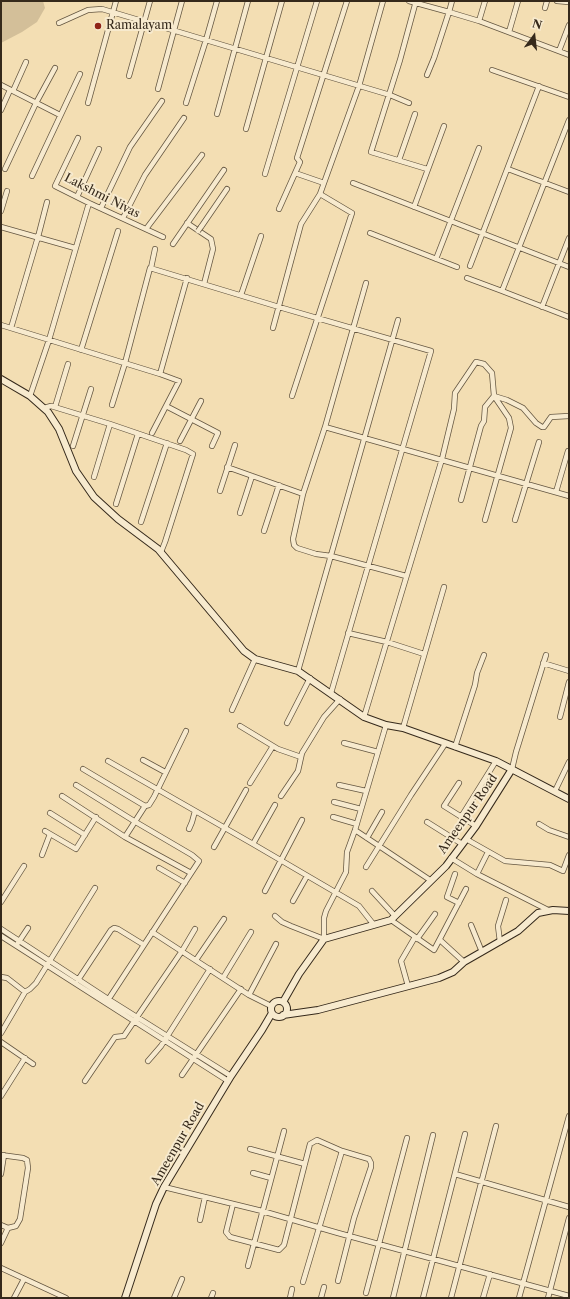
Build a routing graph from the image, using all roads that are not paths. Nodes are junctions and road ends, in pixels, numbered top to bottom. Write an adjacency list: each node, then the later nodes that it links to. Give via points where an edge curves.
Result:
1 (116, 1): 19 (street)
2 (150, 1): 21 (street)
3 (182, 1): 25 (street)
4 (217, 1): 27 (street)
5 (248, 1): 28 (street)
6 (282, 1): 31 (street)
7 (317, 1): 33 (street)
8 (347, 1): 37 (street)
9 (383, 1): 41 (street)
10 (409, 1): 16 (street)
11 (452, 1): 20 (street)
12 (485, 1): 22 (street)
13 (518, 1): 26 (street)
14 (547, 1): 18 (street)
15 (557, 1): 17 (street)
16 (415, 2): 20 (street); 45 (street)
17 (569, 2)
18 (545, 8)
19 (113, 12): 21 (street); 23 (street, via 102,9 88,10); 49 (street)
20 (448, 12): 22 (street); 38 (street)
21 (144, 21): 25 (street); 39 (street)
22 (479, 21): 26 (street)
23 (59, 23)
24 (569, 25): 29 (street)
25 (173, 30): 27 (street); 43 (street)
26 (509, 32): 29 (street)
27 (206, 40): 28 (street); 50 (street)
28 (236, 49): 31 (street); 53 (street)
29 (559, 51): 30 (street)
30 (569, 55)
31 (266, 58): 33 (street); 59 (street)
32 (26, 62): 44 (street)
33 (297, 67): 37 (street); 70 (street)
34 (55, 68): 48 (street)
35 (492, 70): 42 (street)
36 (80, 74): 55 (street)
37 (324, 75): 41 (street); 69 (street, via 297,158 300,162)
38 (427, 75)
39 (129, 76)
40 (1, 85): 44 (street)
41 (359, 86): 45 (street); 72 (street)
42 (539, 86): 46 (street); 67 (street)
43 (158, 89)
44 (12, 91): 48 (street); 52 (street)
45 (390, 95): 51 (street); 64 (street, via 371,152)
46 (569, 97)
47 (162, 101): 83 (street, via 130,147)
48 (36, 103): 55 (street); 65 (street)
49 (88, 103)
50 (186, 103)
51 (409, 103)
52 (1, 110)
53 (217, 114)
54 (415, 114): 64 (street)
55 (60, 116): 71 (street)
56 (184, 118): 86 (street, via 145,175)
57 (569, 120): 74 (street)
58 (444, 126): 66 (street)
59 (246, 129)
60 (78, 138): 79 (street, Lakshmi Nivas, via 55,186)
61 (479, 148): 87 (street)
62 (99, 149): 79 (street)
63 (202, 155): 90 (street)
64 (399, 160): 66 (street)
65 (5, 169)
66 (428, 169): 82 (street)
67 (508, 169): 74 (street); 94 (street)
68 (224, 170): 88 (street)
69 (295, 172): 72 (street); 84 (street)
70 (264, 174)
71 (32, 176)
72 (324, 183): 78 (street)
73 (353, 183): 82 (street)
74 (544, 183): 77 (street); 100 (street)
75 (227, 190): 91 (street)
76 (7, 191): 85 (street)
77 (569, 192)
78 (320, 194): 115 (street, via 301,224); 118 (street, via 352,213)
79 (77, 197): 81 (street, Lakshmi Nivas)
80 (47, 202): 97 (street)
81 (89, 203): 83 (street, Lakshmi Nivas); 101 (street)
82 (414, 207): 87 (street)
83 (101, 208): 86 (street, Lakshmi Nivas)
84 (279, 209)
85 (1, 211)
86 (123, 218): 90 (street, Lakshmi Nivas)
87 (450, 221): 94 (street); 103 (street)
88 (187, 223): 99 (street); 112 (street, via 211,239 213,249)
89 (1, 227): 97 (street)
90 (146, 229): 96 (street, Lakshmi Nivas)
91 (200, 229)
92 (118, 231): 126 (street)
93 (370, 233): 103 (street)
94 (483, 234): 100 (street); 105 (street)
95 (261, 236): 114 (street)
96 (163, 237)
97 (38, 238): 101 (street); 121 (street)
98 (569, 238): 104 (street)
99 (173, 244)
100 (518, 247): 104 (street); 113 (street)
101 (75, 248): 124 (street)
102 (155, 249): 108 (street)
103 (436, 259): 106 (street)
104 (559, 263): 107 (street); 116 (street)
105 (470, 266)
106 (457, 267)
107 (569, 267)
108 (151, 268): 109 (street); 127 (street)
109 (187, 278): 112 (street); 129 (street)
110 (467, 278): 113 (street)
111 (366, 283): 123 (street)
112 (204, 284): 114 (street)
113 (502, 291): 116 (street)
114 (241, 295): 115 (street)
115 (279, 307): 118 (street); 122 (street)
116 (542, 307): 117 (street)
117 (569, 317)
118 (317, 318): 123 (street); 133 (street)
119 (398, 320): 125 (street)
120 (1, 325): 121 (street)
121 (10, 328): 124 (street)
122 (273, 328)
123 (354, 329): 125 (street); 144 (street)
124 (49, 340): 126 (street); 132 (street)
125 (392, 340): 147 (street); 154 (street, via 431,351)
126 (81, 350): 127 (street)
127 (125, 363): 129 (street); 136 (street)
128 (68, 364): 138 (street)
129 (160, 374): 137 (street, via 179,380)
130 (1, 379): 132 (street)
131 (91, 389): 140 (street)
132 (30, 396): 139 (street)
133 (292, 396)
134 (494, 396): 141 (street, via 523,408 542,427 550,417); 156 (street, via 492,373 484,364 476,362 455,393 454,409); 158 (street, via 485,407 484,421); 160 (street, via 509,418 511,428)
135 (201, 401): 142 (street)
136 (112, 405)
137 (166, 406): 142 (street); 145 (street)
138 (55, 407): 139 (street); 140 (street)
139 (44, 408): 175 (street, via 59,429 76,471 94,496 118,519)
140 (83, 416): 143 (street); 152 (street)
141 (569, 416)
142 (192, 419): 148 (street); 153 (street, via 218,433)
143 (110, 424): 146 (street); 161 (street)
144 (325, 427): 147 (street); 166 (street)
145 (152, 433)
146 (138, 434): 150 (street); 169 (street)
147 (364, 438): 154 (street); 176 (street)
148 (180, 441)
149 (539, 442): 162 (street)
150 (167, 443): 173 (street); 175 (street, via 193,454)
151 (234, 445): 157 (street)
152 (73, 446)
153 (212, 446)
154 (402, 450): 156 (street); 177 (street)
155 (568, 451): 165 (street)
156 (442, 459): 158 (street); 178 (street)
157 (227, 467): 159 (street); 164 (street)
158 (470, 468): 160 (street); 168 (street)
159 (252, 476): 163 (street); 170 (street)
160 (498, 476): 162 (street); 171 (street)
161 (94, 478)
162 (526, 484): 165 (street); 172 (street)
163 (278, 485): 166 (street); 174 (street)
164 (220, 491)
165 (556, 492): 167 (street)
166 (303, 494): 176 (street, via 293,539 294,545 316,554)
167 (569, 496)
168 (461, 500)
169 (116, 504)
170 (240, 513)
171 (485, 520)
172 (515, 520)
173 (141, 522)
174 (264, 531)
175 (161, 552): 185 (street, via 244,651)
176 (330, 556): 177 (street); 187 (street)
177 (368, 567): 178 (street); 180 (street)
178 (406, 576): 181 (street)
179 (444, 587): 182 (street)
180 (348, 633): 181 (street); 191 (street)
181 (387, 642): 182 (street); 194 (street)
182 (424, 654): 199 (street)
183 (484, 655): 204 (street)
184 (546, 655): 186 (street)
185 (255, 659): 187 (street); 193 (street)
186 (543, 663): 188 (street); 212 (street)
187 (298, 671): 189 (street)
188 (569, 671)
189 (310, 678): 191 (street); 196 (street)
190 (569, 682): 195 (street)
191 (331, 693): 192 (street)
192 (340, 700): 194 (street); 206 (street, via 324,717)
193 (232, 710)
194 (364, 717): 197 (street)
195 (560, 717)
196 (287, 724)
197 (386, 725): 199 (street); 205 (street)
198 (240, 726): 203 (street)
199 (402, 728): 202 (street)
200 (186, 731): 213 (street)
201 (344, 743): 205 (street)
202 (445, 744): 204 (street); 253 (street)
203 (273, 746): 206 (street); 214 (street)
204 (455, 747): 209 (street)
205 (378, 752): 220 (street)
206 (301, 757): 223 (street, via 298,771)
207 (143, 760): 213 (street)
208 (108, 761): 218 (street)
209 (496, 761): 212 (street); 234 (street)
210 (569, 762): 221 (street)
211 (83, 769): 227 (street)
212 (512, 769): 221 (street); 240 (street, Ameenpur Road)
213 (165, 772): 218 (street)
214 (250, 783)
215 (459, 783): 234 (street, via 444,806)
216 (76, 785): 236 (street)
217 (339, 785): 220 (street)
218 (158, 789): 227 (street, via 149,805); 229 (street)
219 (246, 790): 241 (street)
220 (366, 791): 228 (street)
221 (555, 791): 224 (street)
222 (62, 796): 232 (street)
223 (281, 796)
224 (569, 799)
225 (334, 802): 228 (street)
226 (275, 805): 251 (street)
227 (145, 806): 236 (street)
228 (361, 809): 238 (street)
229 (195, 811): 241 (street); 242 (street)
230 (382, 812): 249 (street)
231 (50, 813): 246 (street)
232 (96, 817): 246 (street); 248 (street)
233 (333, 817): 238 (street)
234 (461, 817): 240 (street)
235 (302, 820): 259 (street)
236 (134, 821): 248 (street); 263 (street, via 199,861)
237 (427, 822): 252 (street)
238 (357, 824): 244 (street)
239 (539, 824): 247 (street, via 549,830)
240 (476, 826): 250 (street, Ameenpur Road)
241 (225, 828): 251 (street); 254 (street)
242 (189, 829)
243 (45, 830): 245 (street)
244 (355, 830): 249 (street); 273 (street, via 346,852 346,872)
245 (50, 834): 246 (street, via 76,849); 256 (street)
246 (85, 835)
247 (568, 835)
248 (125, 837): 263 (street)
249 (368, 838): 253 (street)
250 (466, 838): 252 (street, Ameenpur Road); 255 (street)
251 (253, 844): 259 (street)
252 (462, 844): 258 (street, Ameenpur Road)
253 (379, 845): 261 (street); 267 (street)
254 (214, 847)
255 (488, 852): 257 (street, via 505,862 550,865 563,871); 265 (street)
256 (42, 855)
257 (569, 855)
258 (451, 858): 265 (street); 267 (street, Ameenpur Road)
259 (281, 860): 266 (street); 271 (street)
260 (24, 866): 276 (street)
261 (366, 867)
262 (159, 868): 268 (street)
263 (191, 873): 268 (street)
264 (455, 874): 277 (street, via 447,897)
265 (477, 874): 278 (street)
266 (307, 876): 273 (street); 274 (street)
267 (430, 880): 282 (street, Ameenpur Road)
268 (185, 883): 289 (street)
269 (95, 888): 302 (street)
270 (466, 889): 277 (street)
271 (265, 890)
272 (372, 891): 282 (street)
273 (336, 893): 284 (street, via 359,906); 293 (street, via 324,918)
274 (294, 900)
275 (506, 900): 295 (street, via 498,926)
276 (1, 902)
277 (459, 903): 294 (street)
278 (548, 910): 279 (street); 295 (street, via 538,913 518,931)
279 (569, 911)
280 (435, 914): 292 (street)
281 (275, 916): 293 (street, via 282,922)
282 (393, 918): 284 (street, Ameenpur Road); 292 (street)
283 (224, 919): 301 (street)
284 (374, 925): 293 (street, Ameenpur Road)
285 (471, 925): 300 (street)
286 (28, 928): 296 (street)
287 (195, 929): 299 (street)
288 (1, 930): 296 (street)
289 (152, 932): 298 (street); 299 (street)
290 (251, 932): 306 (street)
291 (1, 936): 296 (street)
292 (416, 938): 294 (street, via 434,950); 308 (street, via 401,961)
293 (324, 939): 313 (street)
294 (440, 940): 303 (street)
295 (500, 942): 300 (street)
296 (17, 943): 302 (street)
297 (276, 944): 311 (street)
298 (144, 945): 307 (street, via 114,928); 312 (street)
299 (182, 952): 301 (street); 316 (street)
300 (482, 952): 303 (street)
301 (196, 960): 304 (street)
302 (48, 962): 307 (street); 310 (street, via 36,983)
303 (464, 962): 308 (street, via 453,972)
304 (210, 969): 306 (street); 319 (street)
305 (1, 977): 310 (street)
306 (224, 978): 309 (street)
307 (77, 981): 312 (street)
308 (408, 986): 315 (street, via 318,1010)
309 (241, 989): 311 (street); 321 (street)
310 (25, 992): 318 (street)
311 (249, 995): 314 (street)
312 (107, 1001): 316 (street)
313 (283, 1002): 314 (street, via 275,1002); 315 (street, via 286,1008)
314 (272, 1010): 315 (street); 317 (street, Ameenpur Road)
315 (281, 1016): 317 (street)
316 (136, 1019): 319 (street); 329 (street, via 124,1036 115,1037)
317 (262, 1030): 328 (street, Ameenpur Road)
318 (1, 1033)
319 (166, 1038): 321 (street); 323 (street)
320 (1, 1042): 322 (street)
321 (195, 1056): 324 (street); 326 (street); 327 (street)
322 (25, 1058): 325 (street); 330 (street)
323 (148, 1060)
324 (211, 1063): 326 (street); 328 (street)
325 (33, 1064)
326 (208, 1068): 328 (street)
327 (182, 1074)
328 (230, 1078): 347 (street, Ameenpur Road)
329 (86, 1081)
330 (1, 1096)
331 (569, 1116): 349 (street)
332 (496, 1126): 346 (street)
333 (284, 1132): 340 (street)
334 (465, 1134): 344 (street)
335 (433, 1135): 363 (street)
336 (407, 1138): 362 (street)
337 (250, 1149): 340 (street)
338 (342, 1151): 341 (street, via 317,1140 313,1141); 357 (street); 359 (street, via 369,1159 371,1163)
339 (2, 1155): 343 (street); 358 (street, via 23,1158 27,1160 28,1168 20,1220 16,1226)
340 (277, 1156): 341 (street); 345 (street)
341 (306, 1164): 354 (street)
342 (253, 1173): 345 (street)
343 (1, 1174)
344 (455, 1174): 346 (street); 364 (street)
345 (271, 1178): 352 (street)
346 (482, 1181): 349 (street); 365 (street)
347 (164, 1187): 348 (street); 382 (street, Ameenpur Road)
348 (205, 1197): 350 (street); 355 (street)
349 (546, 1200): 351 (street); 373 (street)
350 (233, 1204): 352 (street); 361 (street, via 226,1232 230,1237)
351 (569, 1207)
352 (262, 1211): 354 (street); 361 (street)
353 (569, 1218): 376 (street)
354 (291, 1219): 357 (street); 361 (street, via 284,1245 279,1250)
355 (200, 1220)
356 (1, 1225): 358 (street)
357 (319, 1227): 359 (street); 371 (street)
358 (8, 1228): 360 (street)
359 (349, 1236): 362 (street); 372 (street)
360 (1, 1243)
361 (254, 1243): 366 (street)
362 (380, 1244): 363 (street); 377 (street)
363 (405, 1251): 364 (street); 386 (street)
364 (433, 1258): 365 (street); 387 (street)
365 (460, 1265): 368 (street); 388 (street)
366 (248, 1266)
367 (1, 1268): 369 (street)
368 (490, 1274): 373 (street); 389 (street)
369 (24, 1279): 378 (street); 380 (street)
370 (182, 1280): 383 (street)
371 (303, 1282)
372 (338, 1282)
373 (523, 1282): 376 (street); 390 (street)
374 (324, 1287): 385 (street)
375 (292, 1289): 384 (street)
376 (550, 1290): 379 (street); 391 (street)
377 (366, 1293)
378 (54, 1295): 381 (street)
379 (569, 1296)
380 (14, 1298)
381 (66, 1298)
382 (125, 1298)
383 (174, 1298)
384 (290, 1298)
385 (321, 1298)
386 (393, 1298)
387 (423, 1298)
388 (451, 1298)
389 (483, 1298)
390 (519, 1298)
391 (548, 1298)

